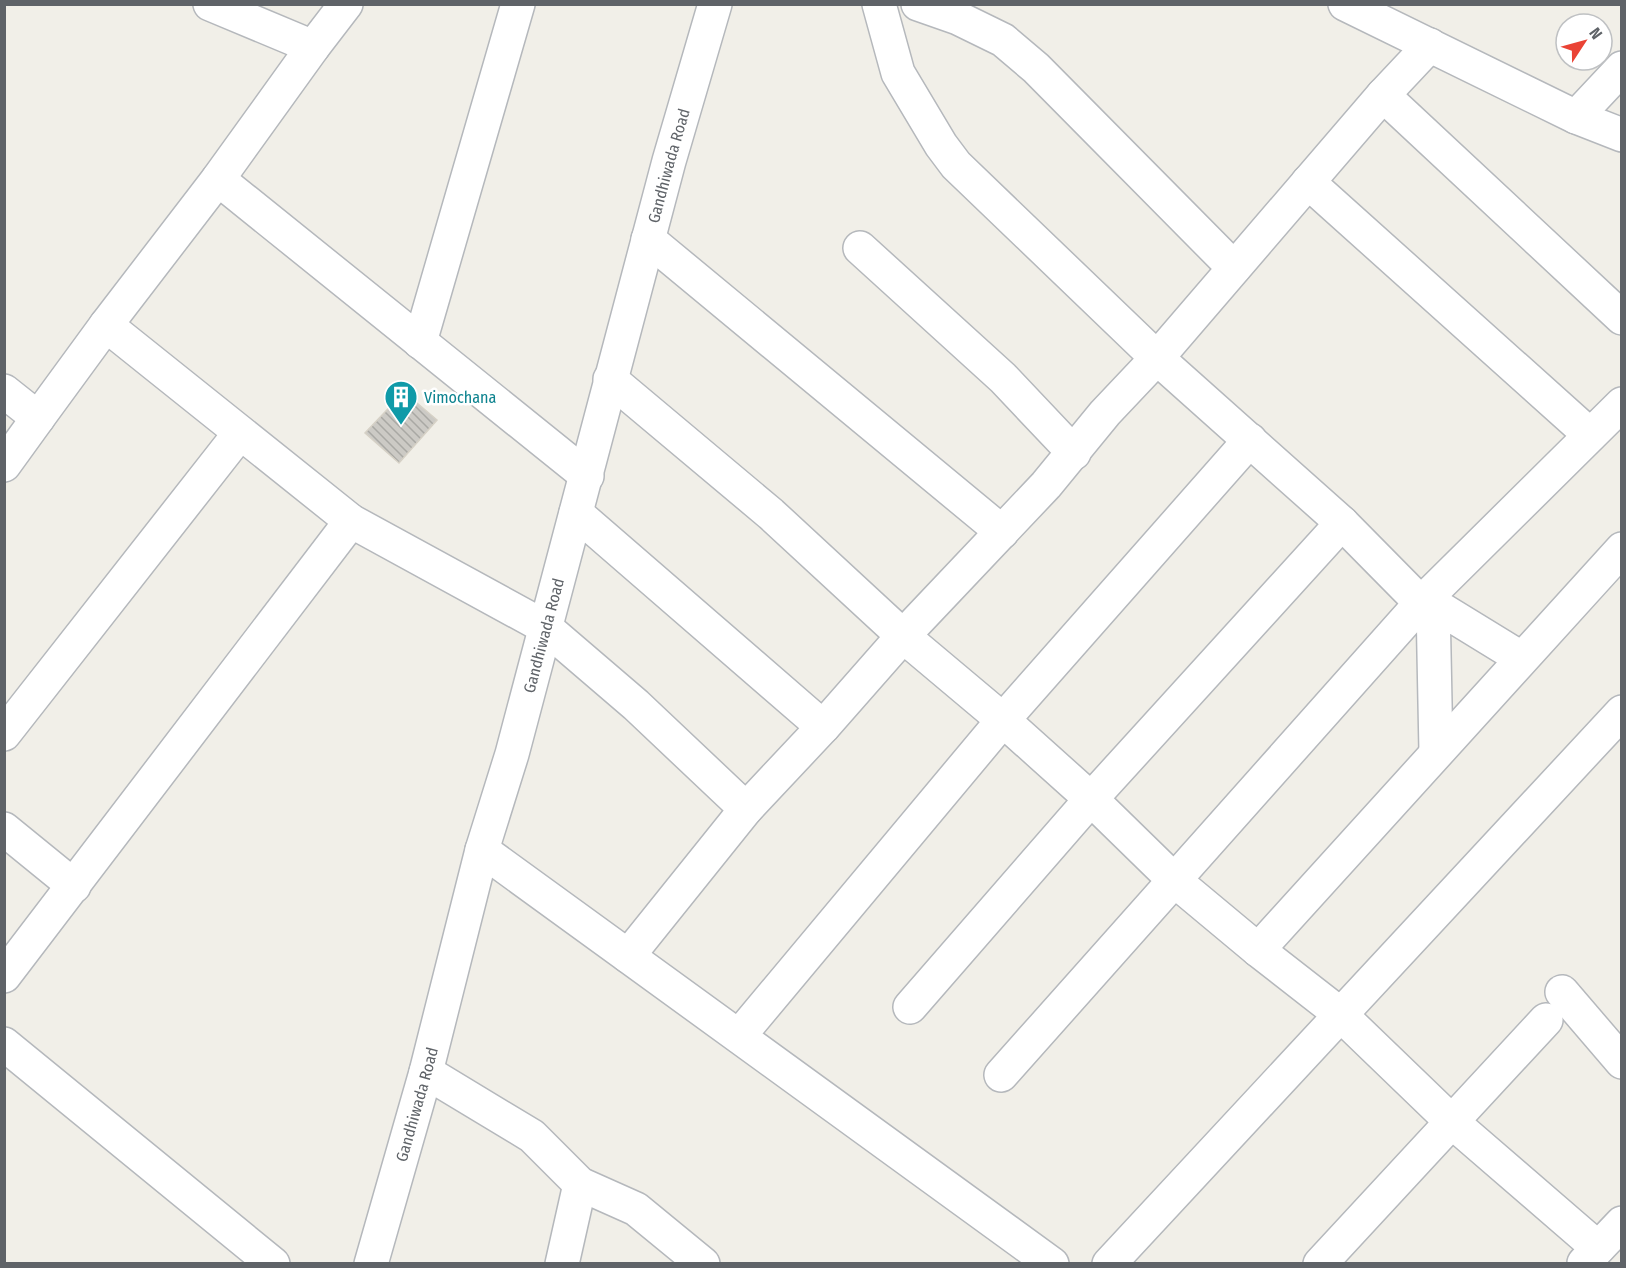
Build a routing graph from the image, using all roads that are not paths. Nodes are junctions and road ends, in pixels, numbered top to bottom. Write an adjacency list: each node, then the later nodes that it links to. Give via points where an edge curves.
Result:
1 (210, 4): 9 (street)
2 (346, 4): 9 (street)
3 (518, 4): 21 (street)
4 (715, 4): 16 (street, Gandhiwada Road)
5 (879, 4): 22 (street, via 898,73 956,165)
6 (918, 4): 18 (street, via 1003,40 1036,68)
7 (1345, 4): 8 (street)
8 (1430, 45): 11 (street); 12 (street)
9 (313, 46): 14 (street)
10 (1622, 68): 12 (street)
11 (1383, 95): 15 (street); 19 (street)
12 (1576, 117): 13 (street)
13 (1622, 135)
14 (218, 179): 20 (street); 21 (street)
15 (1308, 182): 18 (street); 28 (street)
16 (648, 239): 23 (street, Gandhiwada Road); 36 (street)
17 (860, 249): 30 (street, via 1003,378)
18 (1234, 268): 22 (street)
19 (1622, 318)
20 (106, 325): 26 (street); 27 (street)
21 (420, 342): 32 (street)
22 (1157, 358): 29 (street); 30 (street)
23 (610, 379): 32 (street, Gandhiwada Road); 40 (street, via 771,514)
24 (4, 391): 26 (street)
25 (1622, 404): 28 (street)
26 (38, 418): 31 (street)
27 (240, 433): 34 (street); 45 (street)
28 (1590, 435): 38 (street)
29 (1250, 440): 35 (street); 43 (street)
30 (1074, 453): 36 (street)
31 (4, 465)
32 (587, 476): 33 (street, Gandhiwada Road)
33 (576, 513): 39 (street, Gandhiwada Road); 44 (street)
34 (351, 521): 39 (street); 52 (street)
35 (1342, 523): 38 (street); 47 (street)
36 (1002, 532): 40 (street)
37 (1622, 549): 41 (street)
38 (1421, 603): 51 (street)
39 (545, 627): 48 (street, via 636,705); 50 (street, Gandhiwada Road)
40 (903, 636): 43 (street); 44 (street)
41 (1521, 658): 46 (street); 46 (street, via 1433,604)
42 (1622, 712): 57 (street)
43 (1003, 720): 47 (street); 58 (street)
44 (823, 727): 48 (street)
45 (4, 734)
46 (1436, 752): 53 (street)
47 (1091, 799): 51 (street); 56 (street)
48 (746, 809): 54 (street)
49 (4, 829): 52 (street)
50 (482, 850): 54 (street); 61 (street, Gandhiwada Road)
51 (1174, 880): 53 (street); 62 (street)
52 (74, 886): 55 (street)
53 (1258, 950): 57 (street)
54 (628, 956): 58 (street)
55 (4, 976)
56 (910, 1007)
57 (1340, 1014): 63 (street); 72 (street)
58 (739, 1036): 71 (street)
59 (4, 1044): 67 (street)
60 (1622, 1062): 63 (street, via 1554,1006)
61 (426, 1072): 64 (street, via 532,1136); 68 (street, Gandhiwada Road)
62 (1001, 1075)
63 (1451, 1121): 66 (street); 73 (street)
64 (580, 1184): 69 (street); 70 (street, via 636,1209)
65 (1622, 1222): 66 (street)
66 (1591, 1256)
67 (273, 1263)
68 (371, 1263)
69 (562, 1263)
70 (703, 1263)
71 (1052, 1263)
72 (1109, 1263)
73 (1320, 1263)

